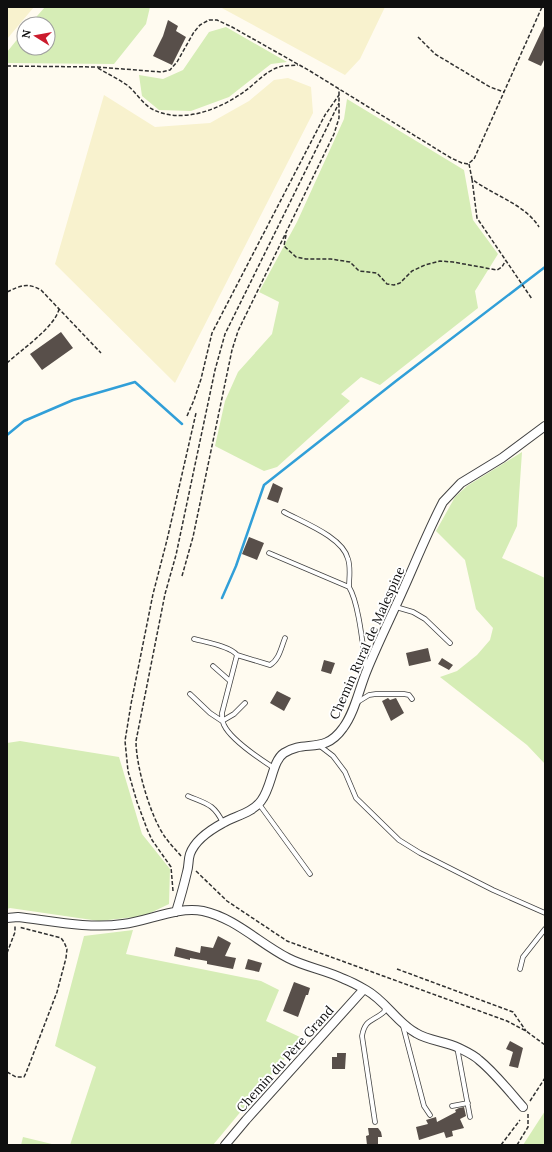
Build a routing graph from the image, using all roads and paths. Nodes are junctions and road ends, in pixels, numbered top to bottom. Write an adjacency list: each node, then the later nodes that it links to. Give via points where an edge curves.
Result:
1 (542, 7): 7 (path)
2 (418, 37): 7 (path, via 435,54 490,87)
3 (299, 65): 5 (path, via 279,67 265,74 226,103 209,111 188,115 170,115 153,110 127,86); 5 (path, via 232,27 217,20 209,20 194,32 170,70 162,72); 6 (path)
4 (7, 66): 5 (path)
5 (96, 67)
6 (339, 89): 8 (path); 10 (path, via 451,158)
7 (504, 92): 10 (path, via 474,159)
8 (339, 95): 9 (path); 21 (path, via 325,115 212,333 201,379)
9 (339, 103): 13 (path, via 339,118 334,134); 45 (path, via 225,334 165,594 136,751 155,819 165,837)
10 (468, 164): 11 (path)
11 (472, 179): 12 (path, via 526,212); 14 (path, via 477,218)
12 (539, 227)
13 (286, 232): 14 (path, via 284,246 296,257 350,262 359,271 377,273 387,284 394,285 400,283 412,271 440,261 497,270); 25 (path, via 238,331 232,350 193,537)
14 (506, 260): 16 (path)
15 (7, 292): 17 (path, via 24,285 34,286)
16 (532, 299)
17 (59, 310): 18 (path); 19 (path, via 57,317 48,327)
18 (101, 353)
19 (7, 363)
20 (196, 413): 47 (path, via 168,540 153,594 125,741 128,771 137,802 146,829 171,867 173,892)
21 (187, 416)
22 (545, 426): 27 (street, Chemin Rural de Malespine, via 502,458 461,483 448,496 437,514)
23 (284, 512): 26 (lane, via 331,537 342,547 348,557)
24 (269, 553): 26 (lane)
25 (182, 576)
26 (349, 587): 33 (lane, via 356,603)
27 (396, 607): 30 (lane, via 425,619); 33 (street, Chemin Rural de Malespine)
28 (194, 638): 31 (lane, via 228,649)
29 (285, 638): 31 (lane, via 277,659 270,665)
30 (450, 643)
31 (237, 655): 34 (lane)
32 (213, 666): 34 (lane)
33 (366, 671): 38 (street, Chemin Rural de Malespine)
34 (230, 681): 39 (lane)
35 (190, 694): 39 (lane)
36 (412, 699): 38 (lane, via 404,694 376,694)
37 (245, 702): 39 (lane, via 234,714)
38 (354, 704): 40 (street, Chemin Rural de Malespine, via 339,734)
39 (222, 721): 41 (lane, via 230,735)
40 (320, 745): 41 (street, Chemin Rural de Malespine, via 290,749 283,753); 49 (lane, via 333,756 345,772 356,798 399,840 487,887)
41 (274, 768): 43 (street, Chemin Rural de Malespine, via 271,782)
42 (188, 796): 44 (lane, via 209,804 216,810)
43 (259, 804): 44 (street, Chemin Rural de Malespine); 46 (lane)
44 (223, 823): 45 (street, Chemin Rural de Malespine, via 194,846)
45 (188, 863): 47 (street, Chemin Rural de Malespine); 58 (path, via 227,900 288,941 507,1021)
46 (310, 874)
47 (178, 904): 48 (street, Chemin Rural de Malespine)
48 (176, 912): 50 (street, via 122,925 86,925); 55 (street, via 203,911 226,919 288,958 344,978)
49 (545, 913)
50 (7, 918)
51 (545, 929): 54 (lane, via 523,958)
52 (7, 953): 61 (path, via 16,926 61,938 67,949 57,992 26,1073 20,1078)
53 (397, 969): 58 (path, via 513,1012)
54 (520, 969)
55 (364, 989): 56 (street); 70 (street, Chemin du Père Grand)
56 (386, 1005): 57 (street); 69 (lane, via 384,1012 363,1028 362,1036)
57 (403, 1024): 60 (street, via 419,1035); 66 (lane, via 424,1106)
58 (526, 1031): 59 (path)
59 (545, 1045)
60 (457, 1047): 63 (lane); 65 (street, via 479,1060)
61 (7, 1072)
62 (545, 1078): 65 (path)
63 (468, 1103): 64 (lane); 67 (lane)
64 (452, 1106)
65 (524, 1108): 72 (path, via 529,1115 528,1127)
66 (430, 1116)
67 (470, 1116)
68 (520, 1120): 71 (path)
69 (375, 1122)
70 (225, 1145)
71 (501, 1145)
72 (517, 1145)

